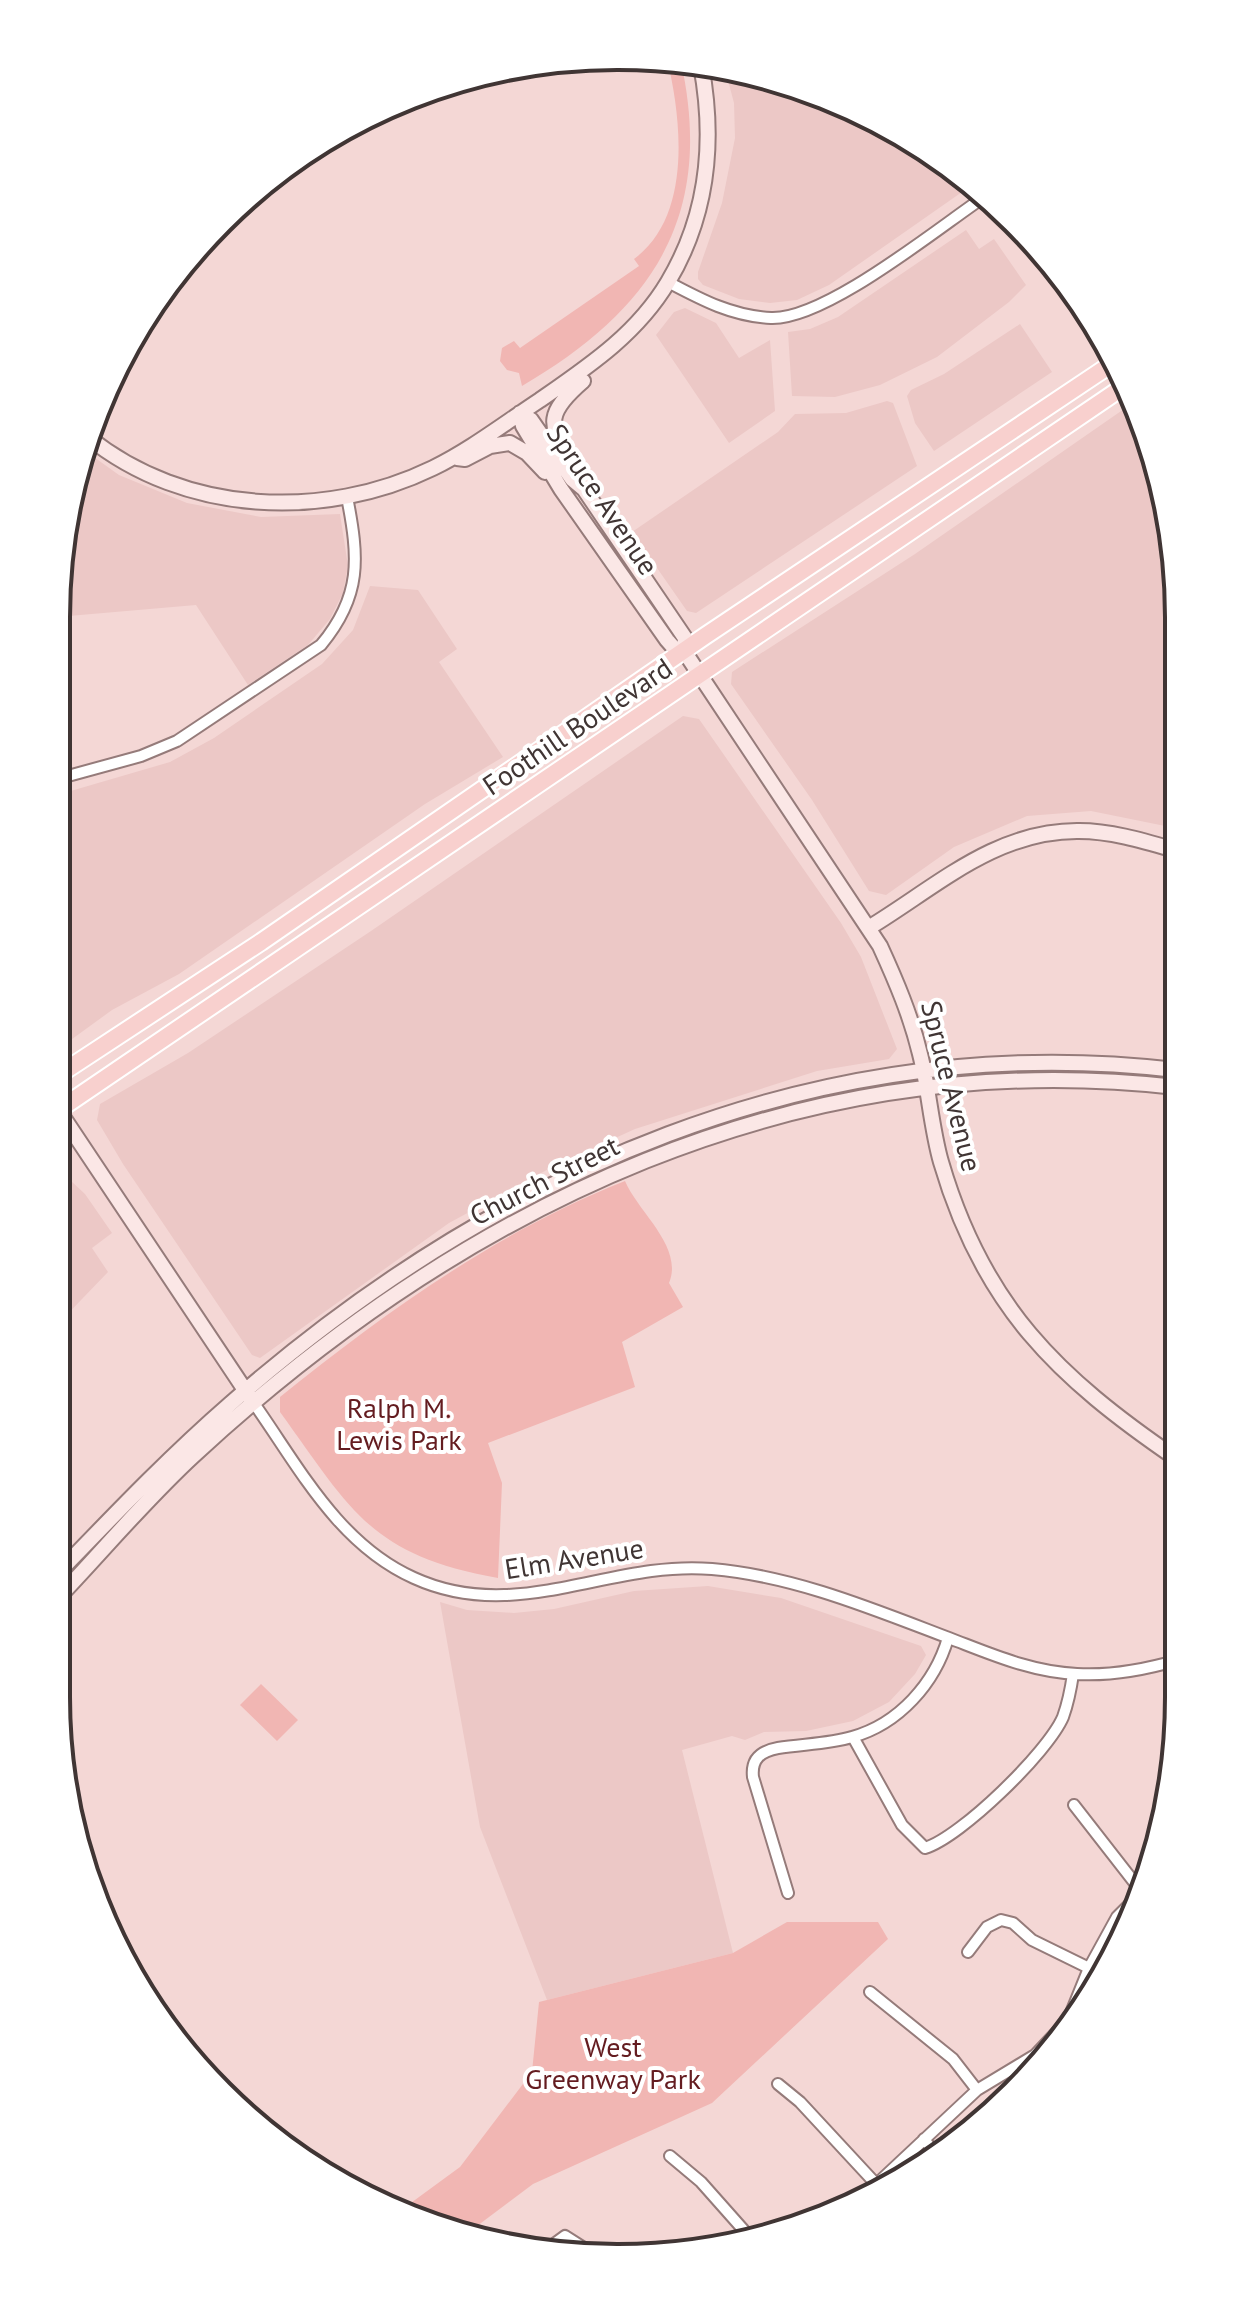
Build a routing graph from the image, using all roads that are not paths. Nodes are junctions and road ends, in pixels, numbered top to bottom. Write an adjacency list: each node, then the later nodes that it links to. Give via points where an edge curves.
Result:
1 (702, 77): 3 (street, via 709,141 706,178 690,236)
2 (975, 203): 3 (street, via 838,296 797,313 775,318 737,314)
3 (668, 282): 4 (street, via 639,321)
4 (590, 366): 7 (street); 11 (street, via 583,382 560,400 554,413)
5 (1105, 368): 13 (main road, Foothill Boulevard)
6 (1116, 392): 14 (main road, Foothill Boulevard)
7 (520, 413): 9 (street); 10 (street, Spruce Avenue); 11 (street, Spruce Avenue)
8 (99, 443): 12 (street, via 153,476 199,492 296,504)
9 (453, 457): 10 (street, via 465,459 510,443); 12 (street, via 413,477)
10 (561, 489): 13 (street, Spruce Avenue, via 667,640)
11 (584, 489): 13 (street, Spruce Avenue, via 680,629)
12 (347, 497): 15 (street, via 356,572 350,600 321,645 177,741)
13 (684, 651): 14 (street, Spruce Avenue); 18 (main road, Foothill Boulevard, via 274,934)
14 (700, 675): 17 (street, Spruce Avenue); 22 (main road, Foothill Boulevard)
15 (70, 775)
16 (1165, 848): 17 (street, via 1098,832 1028,838 974,859)
17 (870, 927): 20 (street, Spruce Avenue, via 902,993)
18 (70, 1067)
19 (1165, 1069): 20 (street, Church Street, via 1090,1063)
20 (925, 1078): 21 (street, Church Street); 24 (street, Church Street, via 822,1087 752,1104); 25 (street, Church Street, via 755,1120); 27 (street, Spruce Avenue, via 955,1206 1005,1302 1078,1387)
21 (1165, 1086)
22 (70, 1101)
23 (70, 1129): 26 (street, Elm Avenue)
24 (624, 1149): 25 (street); 26 (street, Church Street, via 520,1198 459,1234 338,1317)
25 (630, 1164): 26 (street, Church Street, via 521,1216 454,1256)
26 (249, 1397): 28 (street, Church Street, via 151,1477); 29 (street, Church Street); 30 (street, Elm Avenue, via 344,1528 414,1578 460,1592 517,1596 623,1576 712,1569 780,1579)
27 (1165, 1450)
28 (70, 1561)
29 (70, 1585)
30 (948, 1638): 32 (street, Elm Avenue, via 1018,1665); 33 (street, via 935,1670 906,1707)
31 (1165, 1663): 32 (street, Elm Avenue, via 1110,1675)
32 (1073, 1674): 33 (street, via 1063,1717 1031,1763 954,1832 925,1848 902,1825)
33 (853, 1737): 36 (street, via 766,1750 751,1766)
34 (1074, 1805): 35 (street)
35 (1133, 1881)
36 (788, 1893)
37 (1119, 1915): 39 (street)
38 (968, 1952): 39 (street, via 987,1927 1001,1920)
39 (1089, 1968): 40 (street)
40 (1083, 1985)
41 (870, 1992): 44 (street, via 953,2059)
42 (1026, 2060): 44 (street)
43 (778, 2084): 49 (street)
44 (977, 2090): 45 (street)
45 (924, 2139): 46 (street); 48 (street)
46 (930, 2146)
47 (670, 2156): 50 (street)
48 (888, 2172)
49 (873, 2181)
50 (742, 2229)
51 (559, 2240): 52 (street, via 565,2236)
52 (578, 2243)

